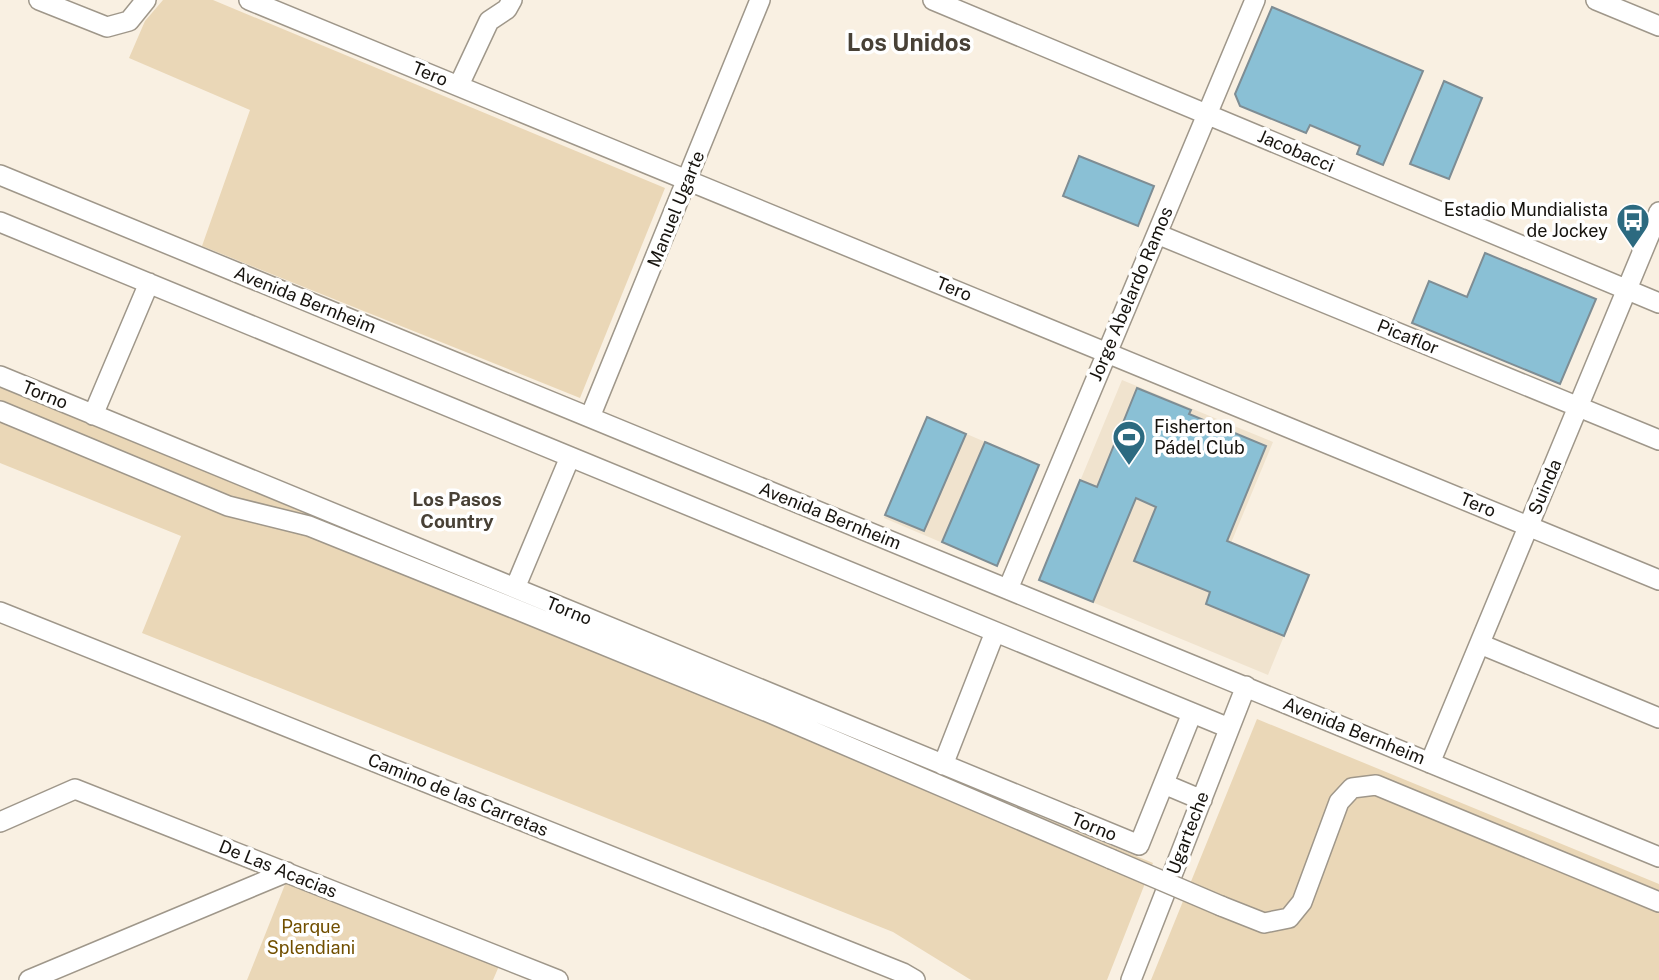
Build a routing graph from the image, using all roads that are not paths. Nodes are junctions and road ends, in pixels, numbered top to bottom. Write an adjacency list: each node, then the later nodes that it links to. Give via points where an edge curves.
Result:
1 (40, 0): 2 (street, via 107,27 129,21)
2 (146, 0)
3 (249, 0): 10 (street, Tero)
4 (512, 0): 10 (street, via 488,21)
5 (760, 0): 13 (street, Manuel Ugarte)
6 (933, 0): 11 (street, Jacobacci)
7 (1255, 0): 11 (street, Jorge Abelardo Ramos)
8 (1596, 0): 9 (street)
9 (1659, 26)
10 (459, 86): 13 (street, Tero)
11 (1207, 114): 16 (street, Jorge Abelardo Ramos); 18 (street, Jacobacci)
12 (0, 175): 25 (street, Avenida Bernheim)
13 (689, 179): 20 (street, Tero); 25 (street, Manuel Ugarte)
14 (1659, 212): 18 (street, Suinda)
15 (0, 222): 17 (street)
16 (1157, 234): 20 (street, Jorge Abelardo Ramos); 22 (street, Picaflor)
17 (149, 283): 24 (street); 27 (street)
18 (1627, 289): 19 (street, Jacobacci); 22 (street, Suinda)
19 (1659, 303)
20 (1107, 352): 28 (street, Tero); 31 (street, Jorge Abelardo Ramos)
21 (0, 376): 24 (street, Torno)
22 (1578, 406): 26 (street, Picaflor); 28 (street, Suinda)
23 (0, 411): 46 (street, bridge, via 228,506 309,526 519,610 1264,923 1289,918 1302,902 1339,802 1352,788 1376,785)
24 (93, 415): 30 (street, Torno)
25 (590, 417): 31 (street, Avenida Bernheim)
26 (1659, 440)
27 (570, 457): 30 (street); 33 (street)
28 (1529, 526): 29 (street, Tero); 34 (street, Suinda)
29 (1659, 580)
30 (514, 588): 40 (street, Torno)
31 (1008, 589): 35 (street, Avenida Bernheim)
32 (0, 612): 49 (street, Camino de las Carretas)
33 (995, 632): 36 (street); 40 (street)
34 (1480, 644): 37 (street); 39 (street, Suinda)
35 (1246, 687): 38 (street, Ugarteche); 39 (street, Avenida Bernheim)
36 (1192, 713): 38 (street); 41 (street)
37 (1659, 718)
38 (1229, 728): 42 (street, Ugarteche)
39 (1430, 762): 44 (street, Avenida Bernheim)
40 (943, 765): 41 (street, Torno, via 1139,845)
41 (1164, 783): 42 (street)
42 (1202, 800): 50 (street, Ugarteche)
43 (0, 822): 45 (street, De Las Acacias, via 75,789)
44 (1659, 857)
45 (287, 872): 47 (street); 48 (street, De Las Acacias)
46 (1659, 901)
47 (29, 980)
48 (558, 980)
49 (915, 980)
50 (1131, 980)

